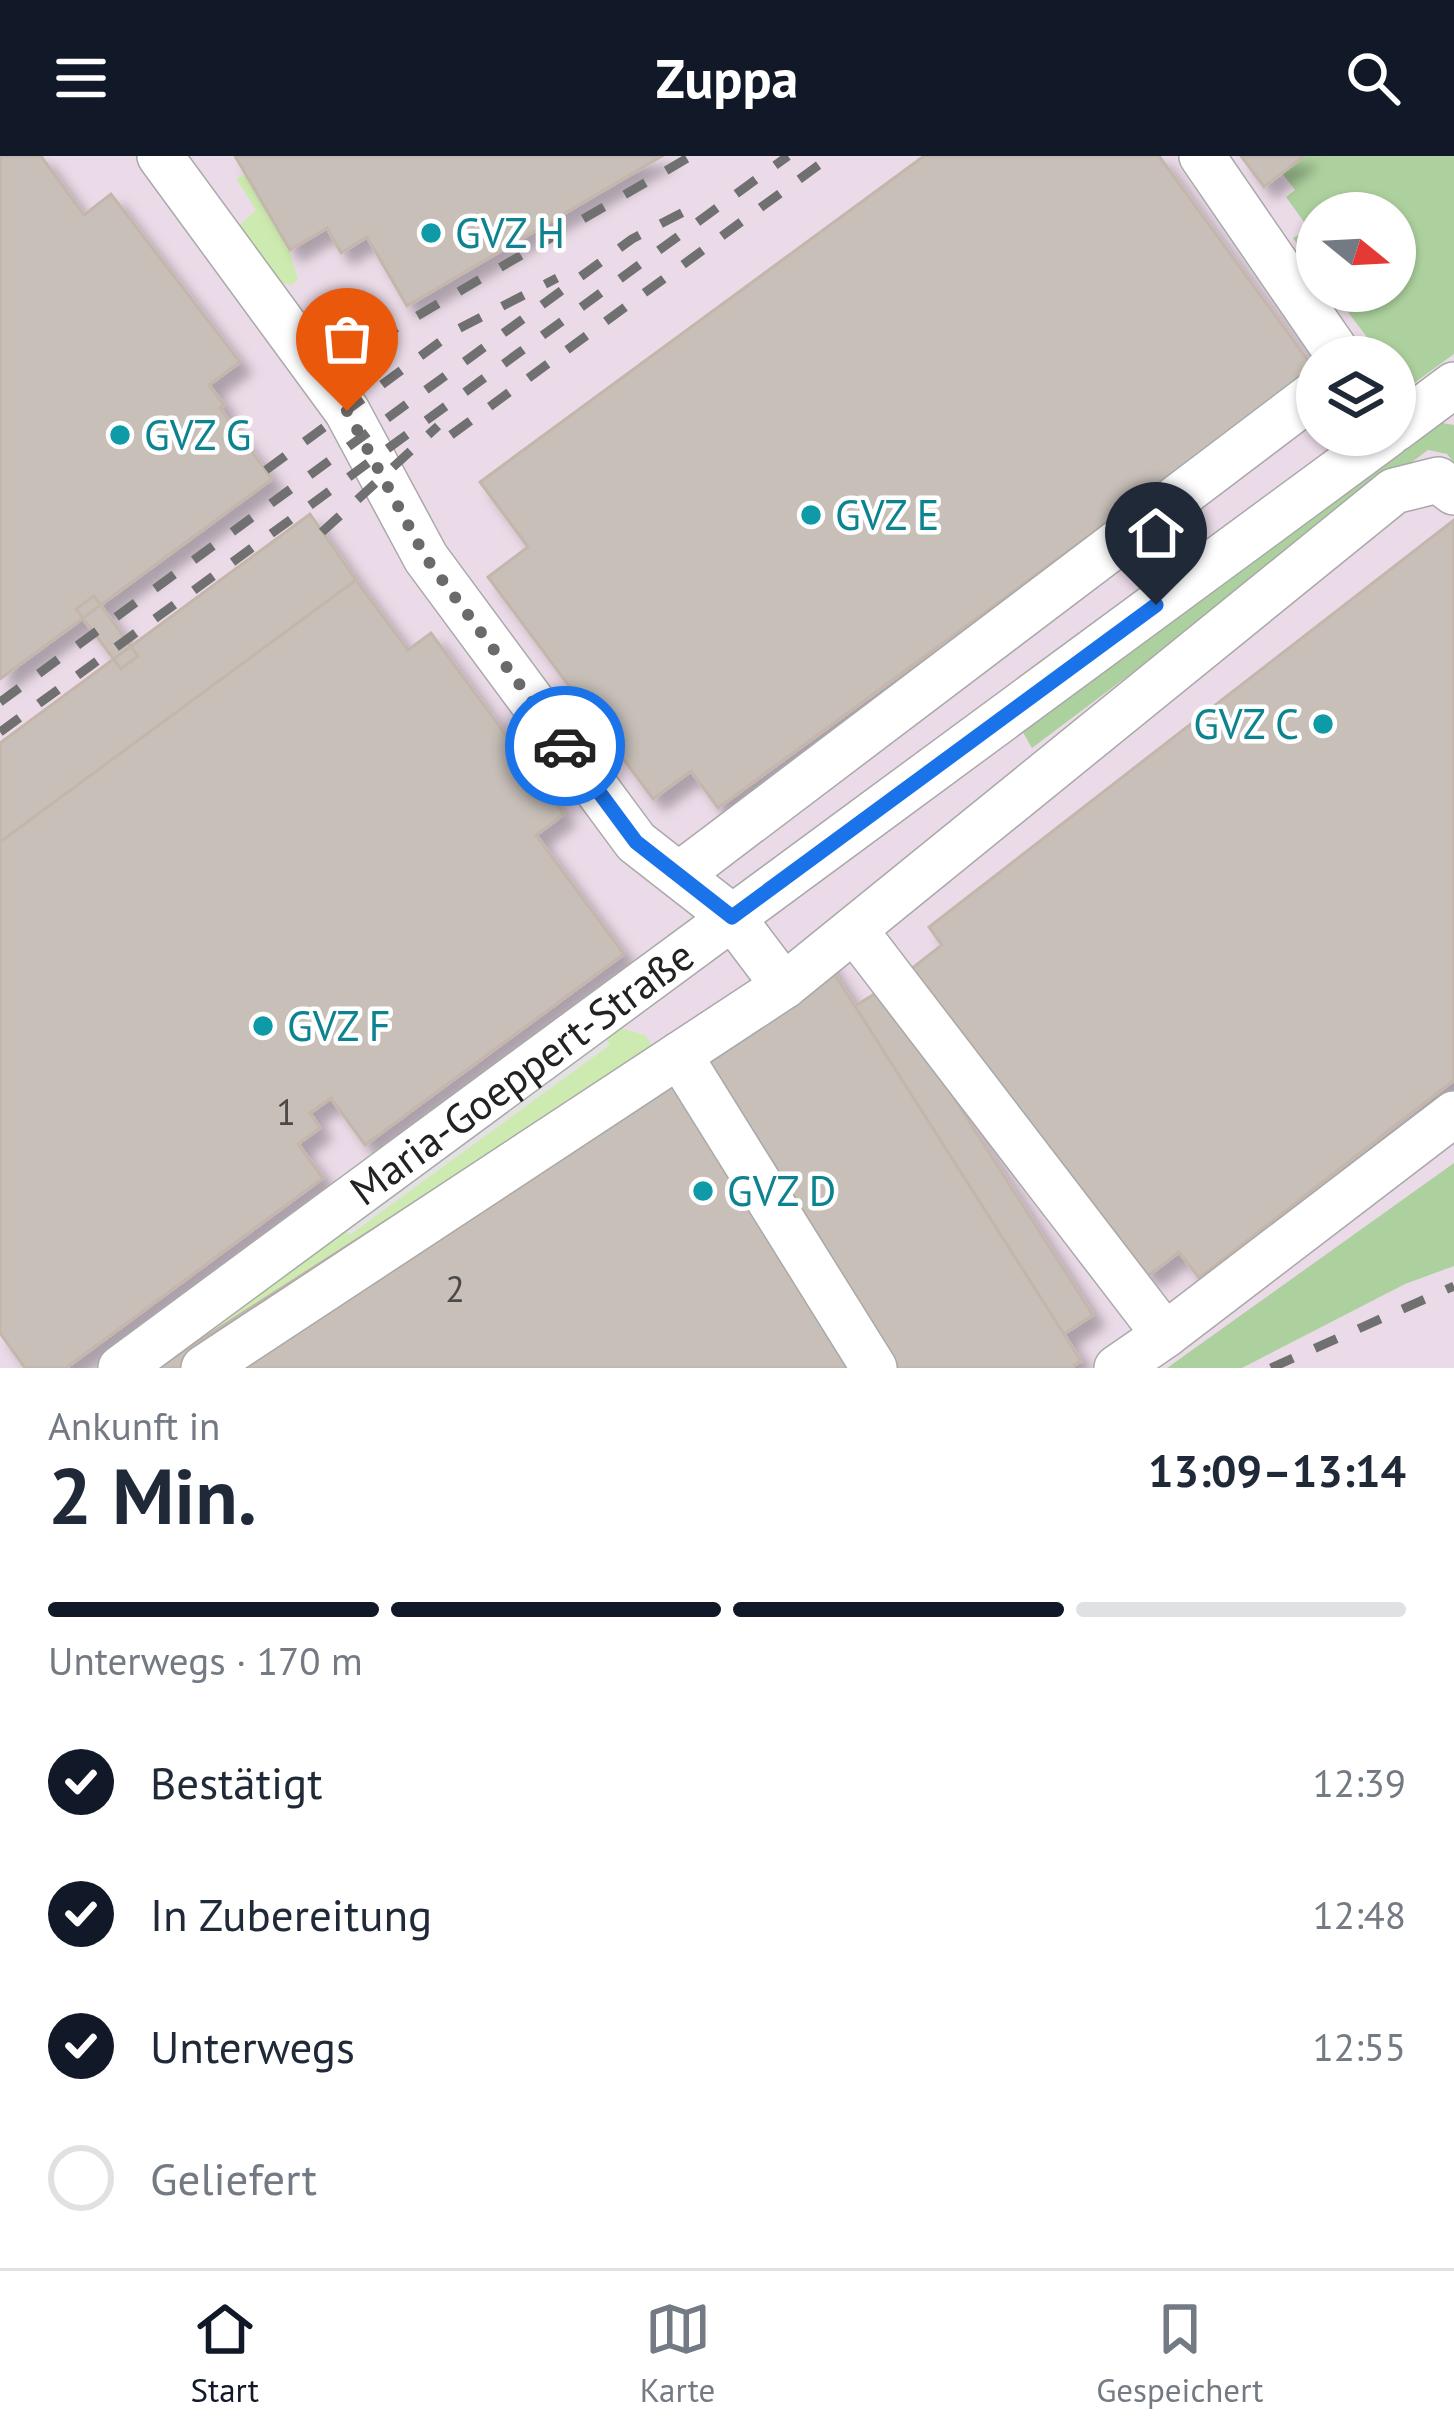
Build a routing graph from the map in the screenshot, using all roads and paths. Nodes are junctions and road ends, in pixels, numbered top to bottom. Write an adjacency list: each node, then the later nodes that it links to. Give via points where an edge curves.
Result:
1 (160, 156): 9 (lane, via 347,411 426,558 636,842)
2 (1202, 156): 3 (lane)
3 (1326, 336)
4 (1454, 386): 6 (lane)
5 (1296, 408): 9 (lane)
6 (1416, 414)
7 (1358, 456): 10 (lane, Maria-Goeppert-Straße)
8 (1454, 492): 11 (lane, via 1438,480 1394,491)
9 (679, 875): 10 (lane)
10 (732, 917): 12 (lane); 16 (lane, Maria-Goeppert-Straße)
11 (856, 932): 12 (lane); 15 (lane)
12 (784, 986): 13 (lane)
13 (679, 1055): 17 (lane); 18 (lane)
14 (1454, 1114): 15 (lane)
15 (1165, 1335): 19 (lane)
16 (121, 1368)
17 (204, 1368)
18 (874, 1368)
19 (1117, 1368)

